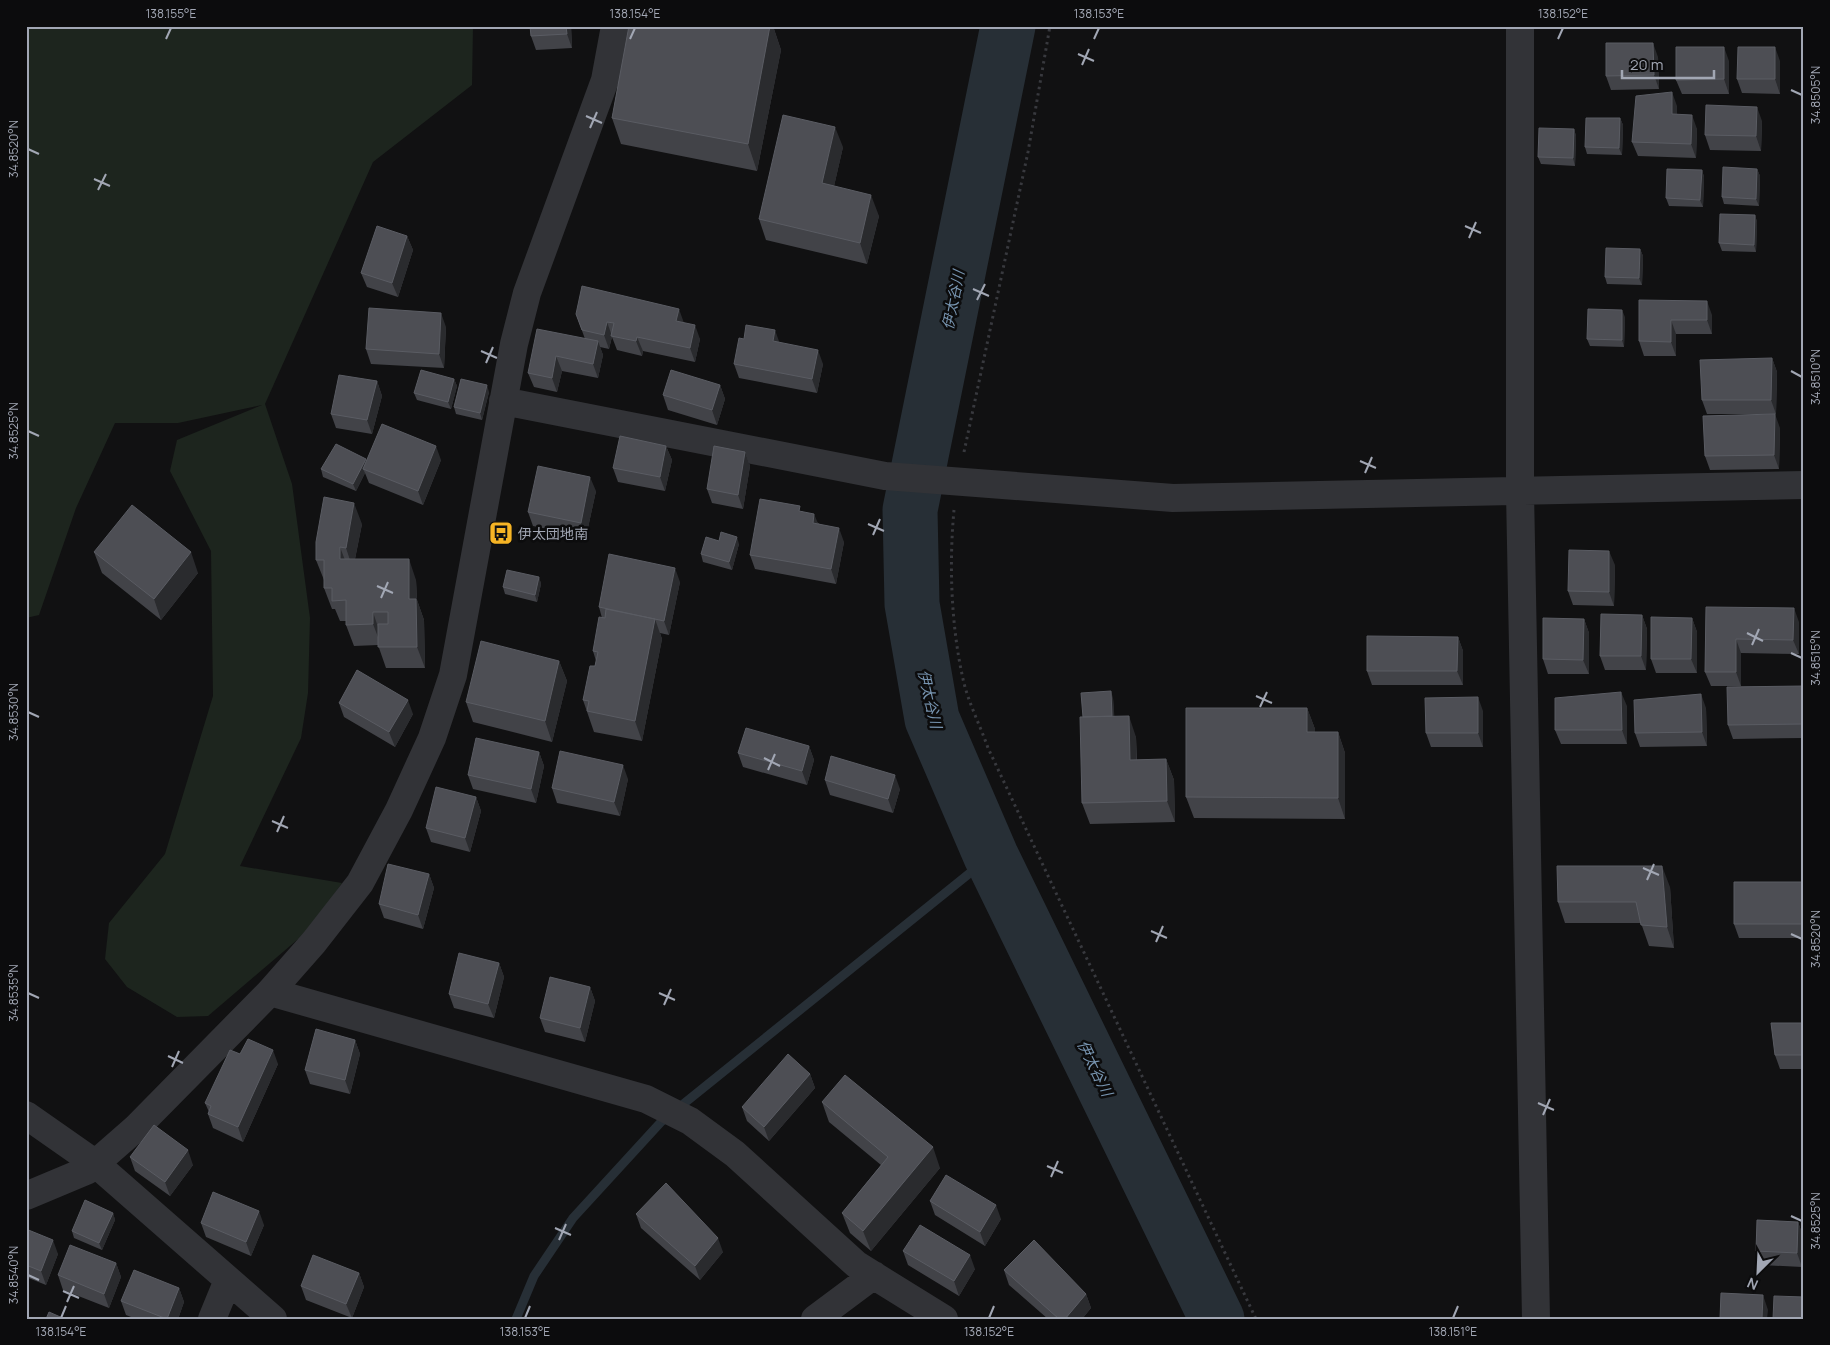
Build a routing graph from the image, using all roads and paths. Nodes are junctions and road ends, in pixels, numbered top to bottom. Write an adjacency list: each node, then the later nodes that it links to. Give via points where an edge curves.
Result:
1 (615, 26): 4 (street, via 605,80 527,293)
2 (1050, 26): 5 (path, via 1028,152)
3 (1520, 26): 7 (street)
4 (503, 401): 5 (street, via 885,476); 8 (street, via 453,675 432,738 399,810 360,882)
5 (954, 483): 7 (street, via 1173,498); 18 (path, via 951,547 963,679 988,748)
6 (1804, 484): 7 (street)
7 (1520, 492): 19 (street)
8 (270, 992): 10 (street, via 136,1128); 12 (street, via 666,1107 735,1154 857,1265)
9 (26, 1115): 10 (street)
10 (96, 1164): 11 (street); 13 (street)
11 (26, 1196)
12 (874, 1275): 14 (street); 17 (street)
13 (228, 1280): 15 (street); 16 (street)
14 (931, 1315)
15 (212, 1319)
16 (273, 1319)
17 (815, 1319)
18 (1256, 1319)
19 (1536, 1319)

